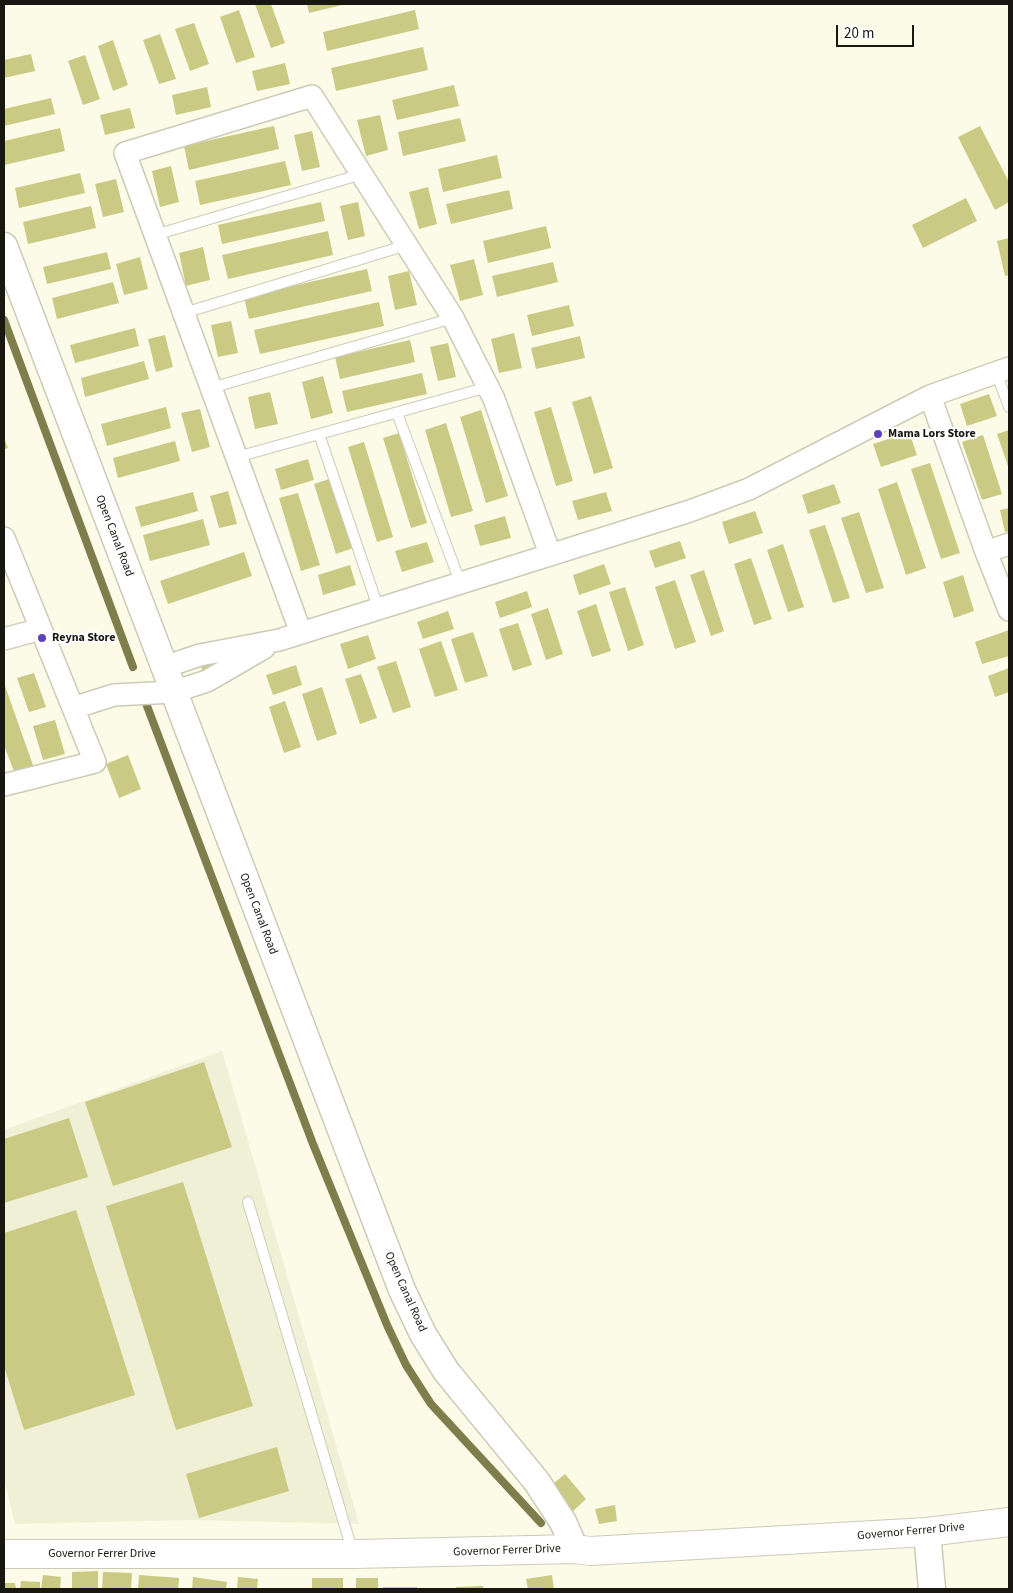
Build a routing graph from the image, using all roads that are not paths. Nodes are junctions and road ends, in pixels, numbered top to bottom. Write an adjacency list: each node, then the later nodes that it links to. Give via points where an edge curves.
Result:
1 (362, 174): 2 (lane); 2 (street, via 312,96 125,153); 3 (street)
2 (155, 235): 5 (street)
3 (407, 245): 5 (lane); 6 (street)
4 (4, 246): 26 (street, Open Canal Road)
5 (184, 313): 9 (street)
6 (453, 318): 8 (street); 9 (lane)
7 (1003, 370): 10 (street); 11 (lane)
8 (488, 387): 12 (lane); 18 (street)
9 (211, 388): 14 (street)
10 (930, 396): 17 (street); 18 (street, via 749,490)
11 (1009, 407)
12 (397, 412): 13 (lane); 19 (lane)
13 (319, 434): 14 (lane); 20 (lane)
14 (237, 457): 23 (street)
15 (4, 538): 22 (street)
16 (1009, 544): 17 (street)
17 (986, 552): 21 (street)
18 (550, 554): 19 (street)
19 (460, 582): 20 (street)
20 (378, 607): 23 (street)
21 (1009, 610)
22 (41, 629): 24 (street); 28 (street)
23 (301, 633): 25 (street)
24 (4, 639)
25 (279, 640): 26 (street, via 200,654); 27 (street, via 207,681)
26 (164, 667): 27 (street, Open Canal Road)
27 (173, 692): 28 (street, via 114,695); 33 (street, Open Canal Road, via 402,1290 423,1334 446,1371 538,1482 552,1502)
28 (73, 708): 29 (street, via 95,762)
29 (4, 785)
30 (248, 1202): 35 (lane)
31 (1009, 1522): 32 (main road, Governor Ferrer Drive)
32 (927, 1532): 33 (main road, Governor Ferrer Drive, via 590,1551); 36 (street)
33 (575, 1549): 35 (main road, Governor Ferrer Drive)
34 (4, 1554): 35 (main road, Governor Ferrer Drive)
35 (354, 1554)
36 (932, 1589)

